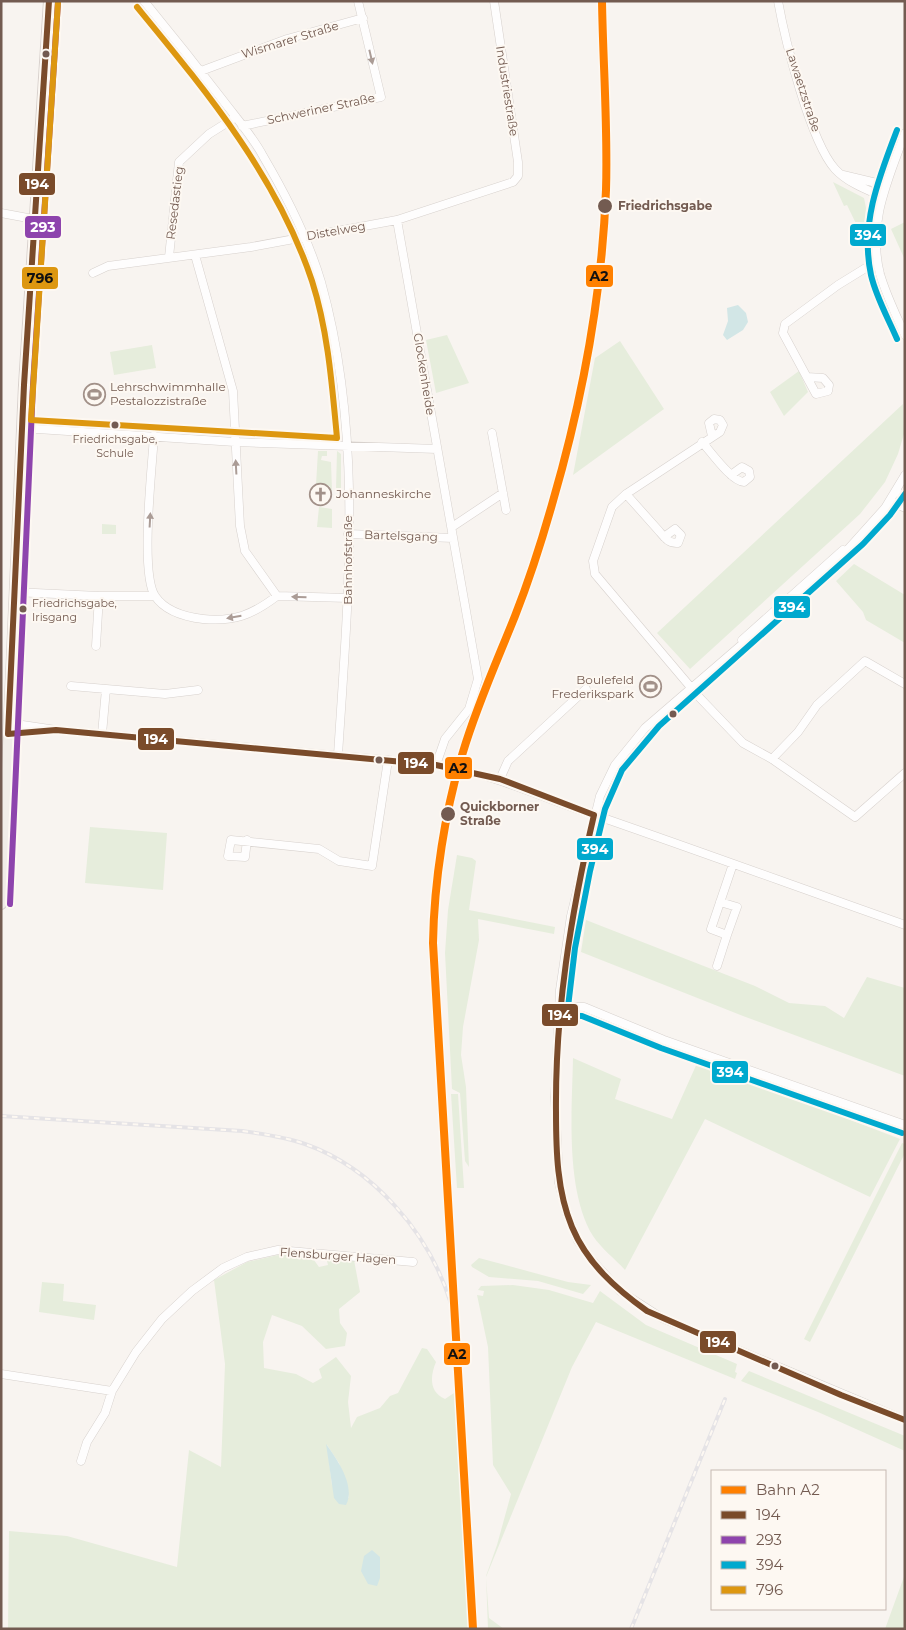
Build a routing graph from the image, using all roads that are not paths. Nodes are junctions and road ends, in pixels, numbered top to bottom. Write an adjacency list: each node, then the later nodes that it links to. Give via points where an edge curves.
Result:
1 (49, 1): 16 (main road)
2 (144, 1): 7 (street, Bahnhofstraße)
3 (358, 1): 6 (street)
4 (494, 1): 12 (street, Industriestraße, via 518,162)
5 (778, 1): 11 (street, Lawaetzstraße, via 797,79 830,162)
6 (362, 18): 7 (street, Wismarer Straße, via 249,52); 9 (street, Schweriner Straße, one-way to 9, via 381,97)
7 (201, 71): 8 (street, Bahnhofstraße)
8 (236, 117): 9 (street, Bahnhofstraße); 20 (street, Resedastieg, via 209,134 179,162)
9 (242, 126): 18 (street, Bahnhofstraße, via 263,154)
10 (905, 133): 13 (street)
11 (840, 174): 13 (street); 14 (street, Lawaetzstraße)
12 (516, 179): 17 (street, Distelweg)
13 (885, 185): 14 (street)
14 (881, 196): 21 (street, via 876,224)
15 (1, 213): 16 (street)
16 (33, 219): 25 (main road)
17 (397, 220): 18 (street, Distelweg); 32 (street, Glockenheide)
18 (304, 237): 19 (street, Distelweg); 31 (street, Bahnhofstraße, via 331,321)
19 (194, 255): 20 (street, Distelweg); 29 (street, via 234,391)
20 (169, 257): 22 (street, Distelweg, via 108,266)
21 (877, 261): 23 (street, via 884,288); 24 (street, via 785,324 783,333)
22 (93, 273)
23 (905, 335)
24 (807, 376)
25 (22, 428): 27 (street); 46 (main road)
26 (492, 433): 36 (street)
27 (154, 436): 29 (street); 48 (street, one-way to 27, via 149,571)
28 (712, 436): 30 (street)
29 (235, 442): 31 (street); 49 (street, one-way to 29, via 245,551 240,526)
30 (702, 442): 33 (street); 37 (street)
31 (347, 447): 32 (street); 43 (street, Bahnhofstraße)
32 (437, 450): 42 (street, Glockenheide)
33 (731, 474)
34 (905, 476): 35 (street)
35 (897, 491): 38 (street); 39 (street)
36 (503, 494): 41 (street); 42 (street)
37 (626, 494): 44 (street); 54 (street, via 608,512 592,561 592,571)
38 (905, 500)
39 (890, 501): 40 (street); 54 (street, via 861,537 828,561)
40 (905, 508)
41 (506, 510)
42 (452, 527): 45 (street, Glockenheide)
43 (348, 534): 45 (street, Bartelsgang); 50 (street, Bahnhofstraße)
44 (664, 537)
45 (454, 538): 63 (street, Glockenheide, via 478,679 469,708 445,739)
46 (14, 592): 47 (street); 58 (main road)
47 (99, 596): 48 (street); 51 (street)
48 (155, 596): 49 (street, one-way to 48, via 257,612 220,619 175,612)
49 (277, 596): 50 (street, one-way to 49)
50 (348, 598): 60 (street, Bahnhofstraße)
51 (96, 646)
52 (905, 684): 61 (street, via 865,661 817,705 798,732)
53 (71, 686): 55 (street)
54 (691, 686): 61 (street, via 743,743); 66 (street, via 626,749 605,784)
55 (106, 689): 57 (street, via 165,694); 59 (street)
56 (586, 689): 65 (street, via 508,761)
57 (198, 690)
58 (9, 729): 59 (street); 69 (main road)
59 (102, 734): 60 (street)
60 (338, 755): 62 (street)
61 (772, 759): 64 (street, via 855,817)
62 (388, 760): 63 (street); 67 (street, via 372,866 338,861 319,849)
63 (436, 765): 65 (street)
64 (905, 773)
65 (500, 779): 66 (street)
66 (594, 815): 68 (street); 75 (street, via 571,916)
67 (247, 840)
68 (733, 864): 70 (street); 72 (street)
69 (2, 872): 71 (main road)
70 (720, 902): 73 (street, via 711,929); 73 (street, via 737,907)
71 (1, 904)
72 (905, 925)
73 (727, 935): 74 (street)
74 (717, 966)
75 (559, 1006): 76 (street, via 584,1007 664,1040); 80 (street, via 555,1097 559,1183 572,1228 590,1258 620,1291 648,1311)
76 (905, 1125)
77 (413, 1262): 79 (street, Flensburger Hagen, via 278,1250 248,1257 223,1268 162,1319 136,1352)
78 (1, 1374): 79 (street)
79 (112, 1391): 81 (street, Flensburger Hagen, via 105,1413 87,1442)
80 (905, 1420)
81 (81, 1461)

